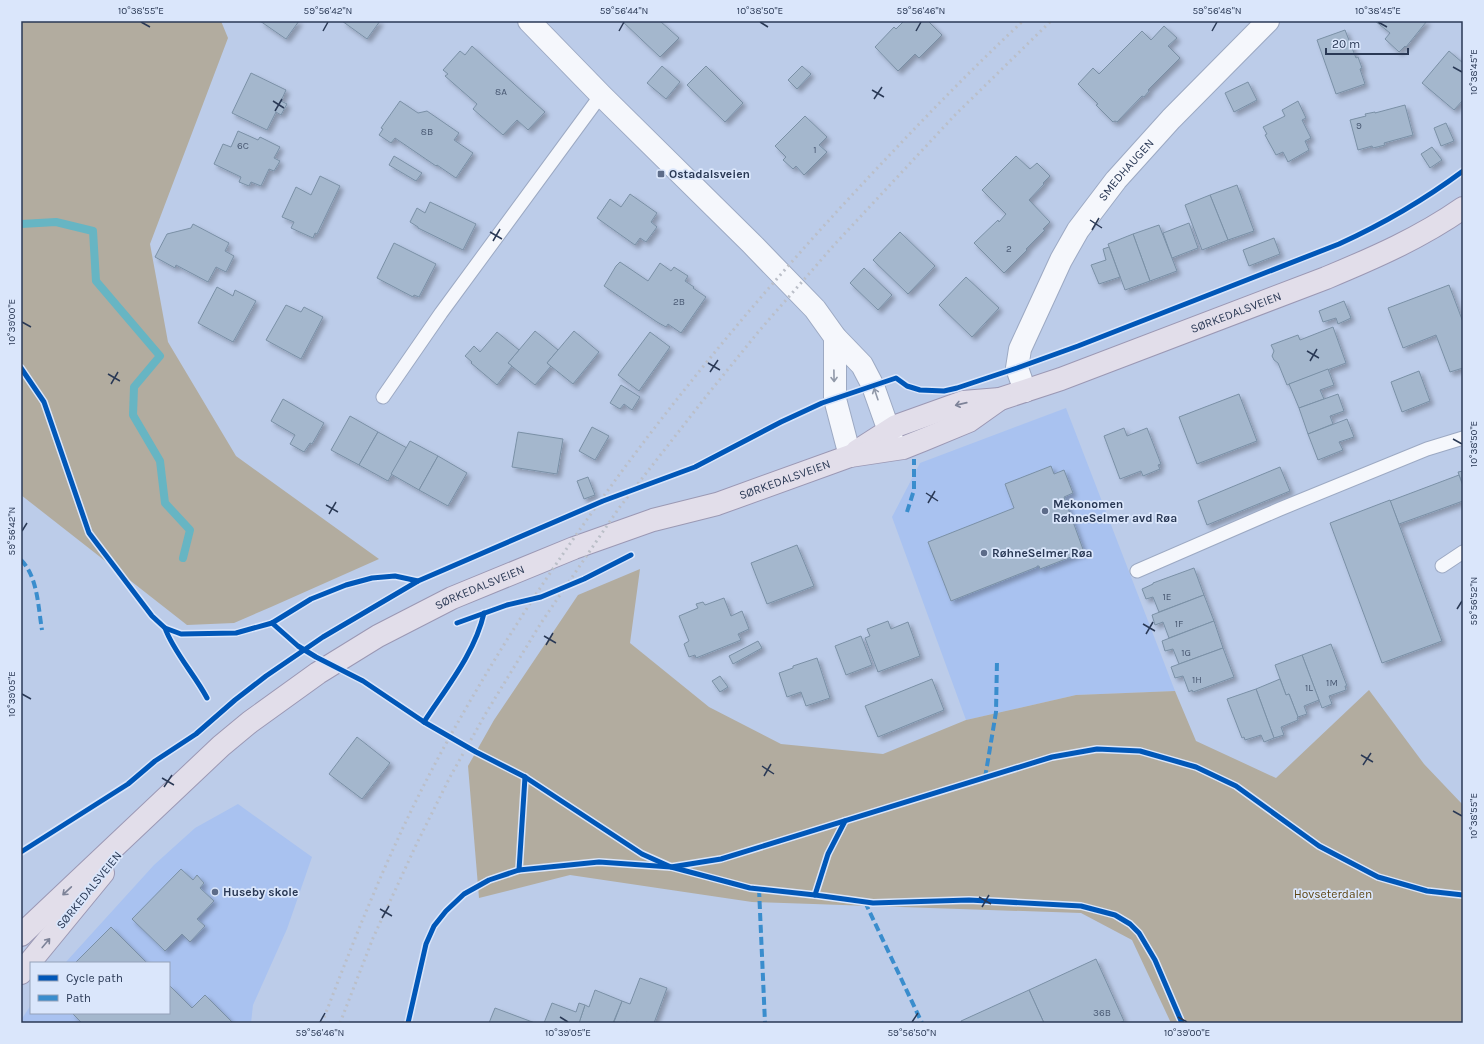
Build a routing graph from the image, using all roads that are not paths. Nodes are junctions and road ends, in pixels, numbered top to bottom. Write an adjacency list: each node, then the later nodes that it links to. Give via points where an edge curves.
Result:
1 (529, 21): 3 (street)
2 (1268, 21): 6 (street, SMEDHAUGEN, via 1171,119 1116,180 1078,230 1061,260 1020,349 1017,368)
3 (602, 95): 5 (street, via 804,297); 7 (lane)
4 (1463, 208): 6 (main road, SØRKEDALSVEIEN, via 1440,224 1366,262 1101,365)
5 (834, 337): 9 (street, one-way to 5, via 873,386 862,365); 10 (street, one-way to 10, via 835,399)
6 (1025, 391): 9 (main road, SØRKEDALSVEIEN, via 1000,400 963,402 896,426)
7 (382, 397)
8 (1463, 438): 13 (lane, via 1427,449)
9 (892, 440): 10 (main road, SØRKEDALSVEIEN)
10 (850, 456): 14 (main road, SØRKEDALSVEIEN, via 717,504 653,520 574,548 452,598 378,636 318,672 221,746)
11 (1463, 552): 12 (lane)
12 (1442, 566)
13 (1137, 571)
14 (156, 807): 15 (main road, SØRKEDALSVEIEN, one-way to 15); 16 (main road, SØRKEDALSVEIEN, one-way to 14)
15 (21, 935)
16 (21, 973)

